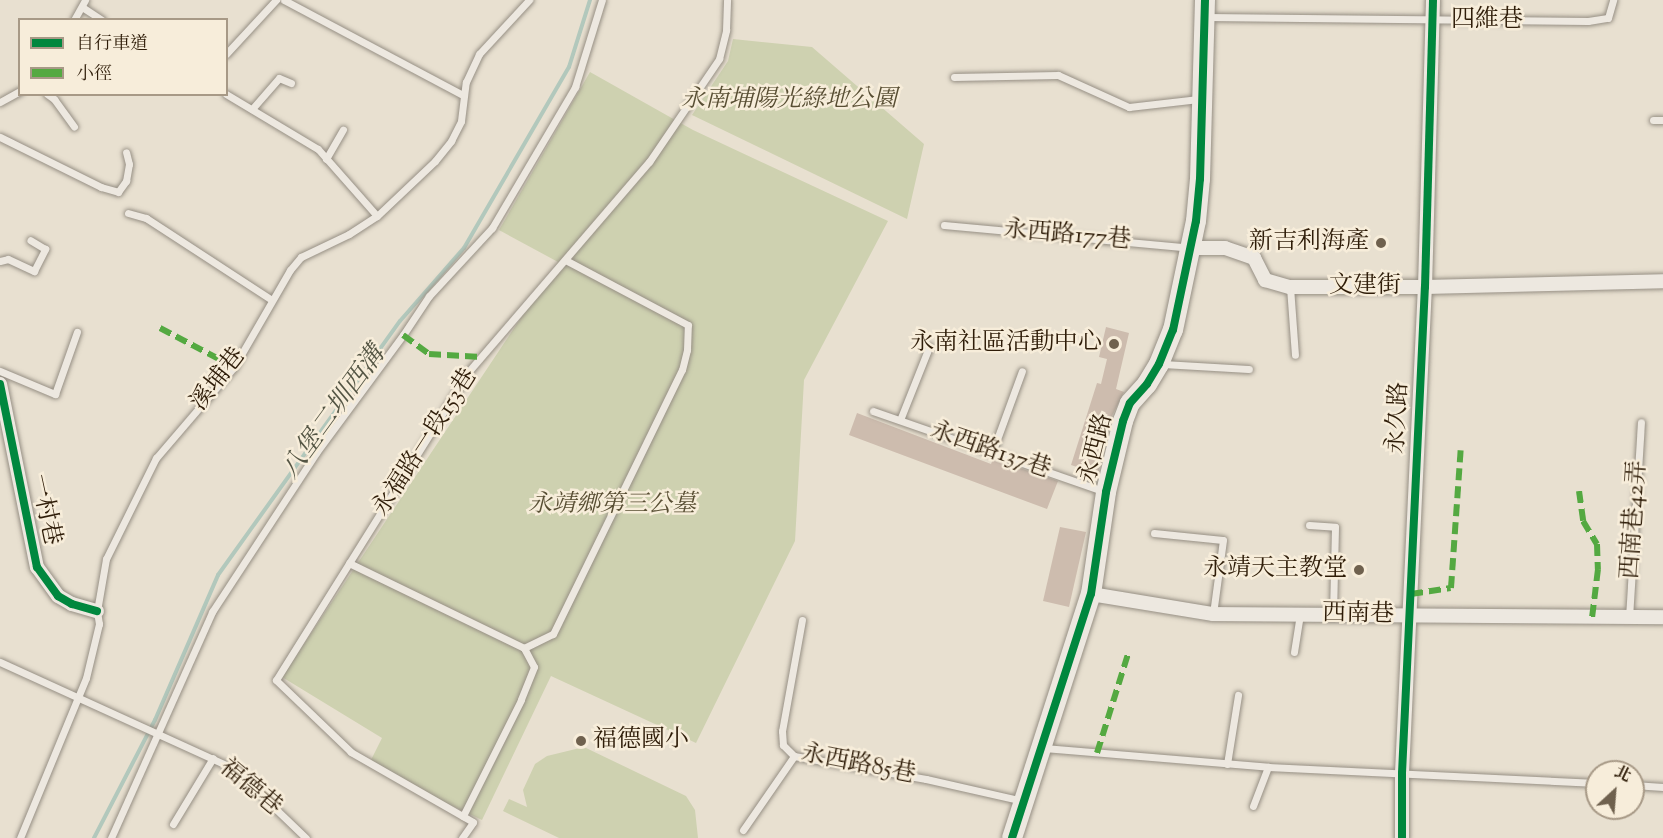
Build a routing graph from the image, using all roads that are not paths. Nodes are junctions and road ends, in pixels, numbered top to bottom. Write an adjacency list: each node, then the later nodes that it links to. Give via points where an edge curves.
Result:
1 (276, 0): 13 (lane)
2 (284, 0): 18 (lane)
3 (529, 0): 18 (lane, 溪埔巷, via 478,54)
4 (602, 0): 71 (lane, via 575,87 492,228 429,296 316,453 212,612)
5 (727, 0): 35 (lane, 永福路一段153巷, via 726,30 719,59 649,162)
6 (1433, 0): 12 (street, 永久路)
7 (1613, 0): 12 (lane, 四維巷, via 1608,18 1588,21)
8 (83, 3): 10 (lane); 11 (lane)
9 (1204, 8): 12 (lane, 四維巷); 20 (street, 永西路)
10 (75, 18)
11 (100, 18)
12 (1432, 21): 39 (street, 永久路)
13 (228, 52)
14 (954, 77): 20 (lane, via 1058,75 1129,107)
15 (291, 83): 22 (lane, via 279,78)
16 (18, 92): 21 (lane)
17 (228, 95): 22 (lane)
18 (463, 95): 31 (lane, 溪埔巷, via 461,121 451,141)
19 (49, 96): 25 (lane)
20 (1202, 98): 34 (street, 永西路, via 1200,179)
21 (0, 102)
22 (252, 110): 29 (lane, via 318,149)
23 (1653, 120): 24 (lane)
24 (1663, 120)
25 (74, 127)
26 (343, 130): 29 (lane)
27 (0, 137): 28 (lane, via 118,192 126,181)
28 (126, 152)
29 (326, 159): 31 (lane)
30 (128, 213): 40 (lane, via 146,218)
31 (377, 216): 40 (lane, 溪埔巷, via 302,256)
32 (944, 225): 34 (lane, 永西路177巷)
33 (30, 240): 36 (lane, via 45,249 34,272 8,259)
34 (1191, 248): 38 (street, 文建街, via 1225,249 1254,258 1265,280); 44 (street, 永西路, via 1173,330)
35 (565, 260): 56 (lane, 永福路一段153巷, via 469,371); 66 (lane, via 688,325 687,350 682,370 553,634)
36 (0, 261)
37 (1663, 281): 39 (street, 文建街)
38 (1290, 287): 39 (street, 文建街); 43 (lane)
39 (1425, 287): 62 (street, 永久路)
40 (272, 300): 58 (lane, 溪埔巷, via 234,367 156,458 106,559)
41 (77, 332): 46 (lane, via 55,394)
42 (929, 347): 50 (lane)
43 (1295, 355)
44 (1159, 364): 45 (lane); 53 (street, 永西路, via 1130,403)
45 (1249, 369)
46 (0, 371)
47 (1022, 371): 52 (lane)
48 (0, 384): 58 (street, 一村巷, via 37,567 58,596)
49 (873, 411): 50 (lane, 永西路137巷)
50 (900, 420): 52 (lane, 永西路137巷)
51 (1641, 422): 64 (lane, 西南巷42弄)
52 (992, 453): 53 (lane, 永西路137巷)
53 (1106, 492): 57 (street, 永西路)
54 (1309, 525): 61 (lane, via 1335,527)
55 (1154, 533): 59 (lane, via 1222,540)
56 (349, 563): 66 (lane); 83 (lane, 永福路一段153巷, via 276,680 351,752)
57 (1091, 594): 59 (street, 西南巷); 72 (street, 永西路)
58 (97, 611): 70 (lane, 溪埔巷, via 99,624)
59 (1213, 614): 60 (street, 西南巷)
60 (1300, 614): 61 (street, 西南巷); 67 (lane)
61 (1333, 614): 62 (street, 西南巷)
62 (1409, 616): 64 (street, 西南巷); 77 (street, 永久路)
63 (1663, 617): 64 (street, 西南巷)
64 (1629, 618)
65 (802, 620): 73 (lane, 永西路85巷, via 782,731 783,745)
66 (524, 648): 83 (lane, via 534,667)
67 (1294, 652)
68 (0, 662): 70 (lane, 福德巷)
69 (1238, 695): 75 (lane)
70 (79, 700): 71 (lane, 福德巷); 86 (lane, 溪埔巷)
71 (158, 733): 74 (lane, 福德巷); 87 (lane)
72 (1041, 748): 75 (lane); 81 (street, 永西路)
73 (794, 756): 81 (lane, 永西路85巷); 85 (lane)
74 (213, 758): 84 (lane); 88 (lane, 福德巷, via 233,768)
75 (1227, 764): 76 (lane)
76 (1268, 767): 77 (lane); 82 (lane)
77 (1402, 773): 78 (lane); 91 (street, 永久路)
78 (1585, 782)
79 (1645, 786): 80 (lane)
80 (1663, 787)
81 (1023, 801): 90 (street, 永西路)
82 (1253, 806)
83 (463, 816): 89 (lane, via 472,822)
84 (173, 824)
85 (743, 830)
86 (20, 838)
87 (111, 838)
88 (306, 838)
89 (462, 838)
90 (1012, 838)
91 (1402, 838)

